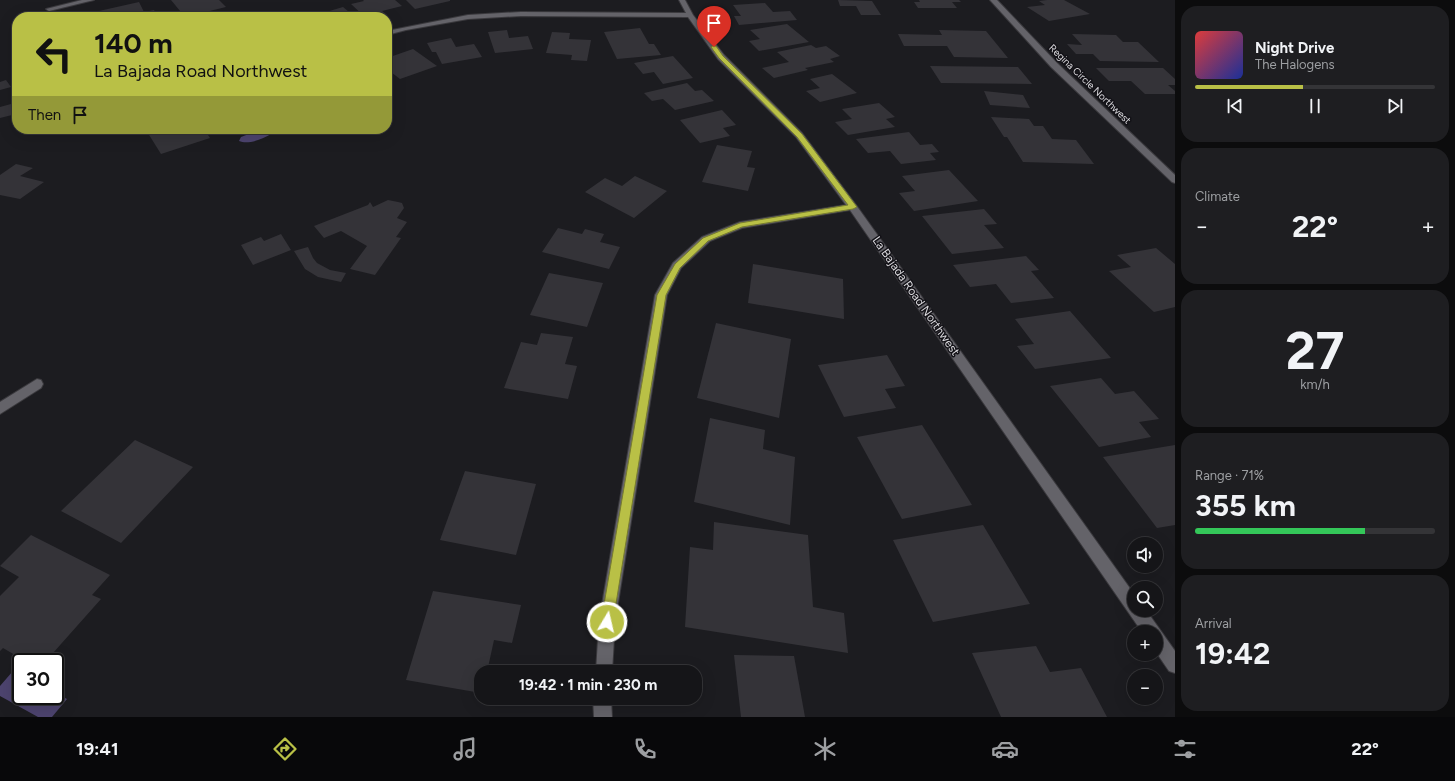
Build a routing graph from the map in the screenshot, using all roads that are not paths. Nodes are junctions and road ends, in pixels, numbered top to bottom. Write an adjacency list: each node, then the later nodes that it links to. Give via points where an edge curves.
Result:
1 (45, 0): 5 (street)
2 (91, 0): 5 (street)
3 (682, 0): 7 (street, La Bajada Road Northwest)
4 (993, 0): 9 (street, Regina Circle Northwest, via 1054,65)
5 (48, 9): 6 (street)
6 (49, 12)
7 (690, 15): 8 (street, via 499,15 468,17); 10 (street, La Bajada Road Northwest, via 721,57 799,135)
8 (392, 32)
9 (1175, 180)
10 (853, 207): 13 (street, La Bajada Road Northwest); 15 (street, via 740,225 706,239 677,266 661,295 607,622)
11 (37, 384): 12 (street)
12 (0, 409)
13 (1127, 597)
14 (1163, 648): 16 (street)
15 (604, 665)
16 (1175, 666)
17 (602, 705): 18 (street)
18 (603, 717)

